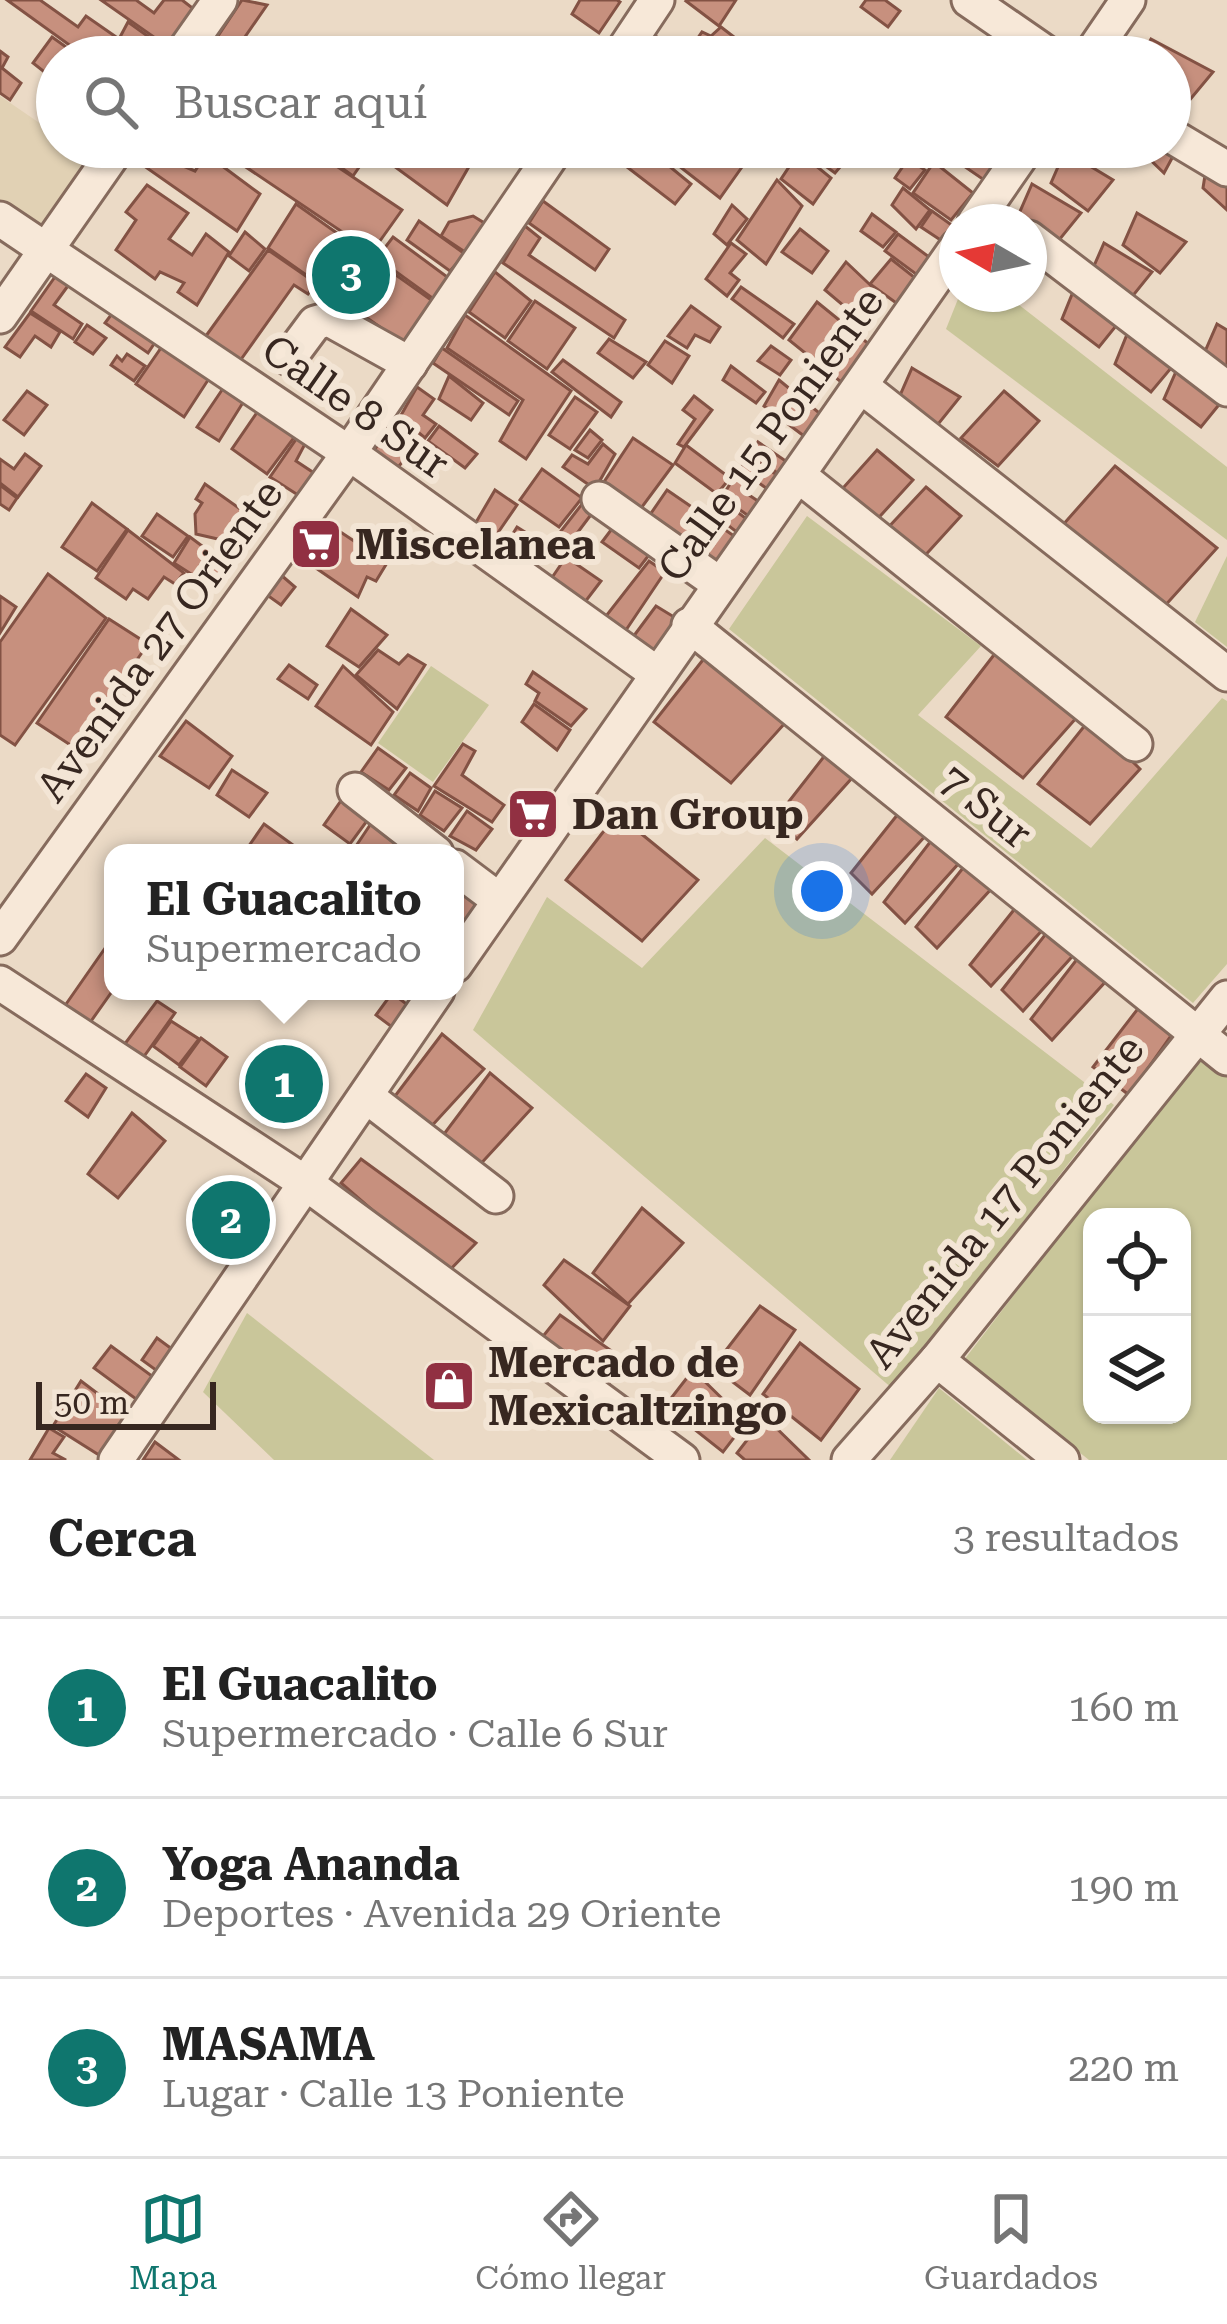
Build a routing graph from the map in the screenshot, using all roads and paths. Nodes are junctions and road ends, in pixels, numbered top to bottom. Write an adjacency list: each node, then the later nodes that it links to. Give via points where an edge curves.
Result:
1 (220, 0): 5 (street)
2 (657, 0): 6 (street)
3 (969, 0): 7 (street)
4 (1128, 0): 8 (street)
5 (195, 36)
6 (633, 36)
7 (1021, 36)
8 (1103, 36)
9 (1191, 148): 13 (street)
10 (103, 168): 16 (street)
11 (543, 168): 21 (street, Avenida 27 Oriente)
12 (1015, 168): 14 (street)
13 (1227, 169)
14 (996, 204)
15 (0, 219): 16 (street, Calle 8 Sur)
16 (45, 251): 19 (street); 24 (street, Calle 8 Sur)
17 (1047, 252): 23 (street)
18 (939, 273): 22 (street, Calle 15 Poniente)
19 (0, 316)
20 (289, 358): 21 (street, via 315,322 328,320)
21 (410, 364): 24 (street, Avenida 27 Oriente)
22 (861, 386): 25 (street, Calle 15 Poniente); 30 (street)
23 (1227, 389)
24 (349, 453): 29 (street, Calle 8 Sur); 36 (street, Avenida 27 Oriente)
25 (798, 475): 27 (street, Calle 15 Poniente); 31 (street)
26 (599, 499): 27 (street)
27 (718, 584): 28 (street, Calle 15 Poniente)
28 (689, 625): 29 (street, Calle 15 Poniente); 41 (street, 7 Sur)
29 (656, 673): 35 (street, Calle 15 Poniente)
30 (1227, 674)
31 (1135, 744)
32 (355, 790): 33 (street)
33 (424, 844)
34 (464, 875): 35 (street)
35 (499, 900): 37 (street, Calle 15 Poniente)
36 (0, 938)
37 (464, 952)
38 (0, 982): 44 (street)
39 (1227, 998): 41 (street, Avenida 17 Poniente)
40 (431, 1000): 43 (street)
41 (1196, 1034): 42 (street, 7 Sur); 46 (street, Avenida 17 Poniente)
42 (1227, 1058)
43 (366, 1096): 44 (street); 45 (street)
44 (308, 1184): 47 (street); 48 (street)
45 (496, 1196)
46 (937, 1360): 49 (street, Avenida 17 Poniente); 50 (street)
47 (116, 1460)
48 (682, 1460)
49 (849, 1460)
50 (1062, 1460)

